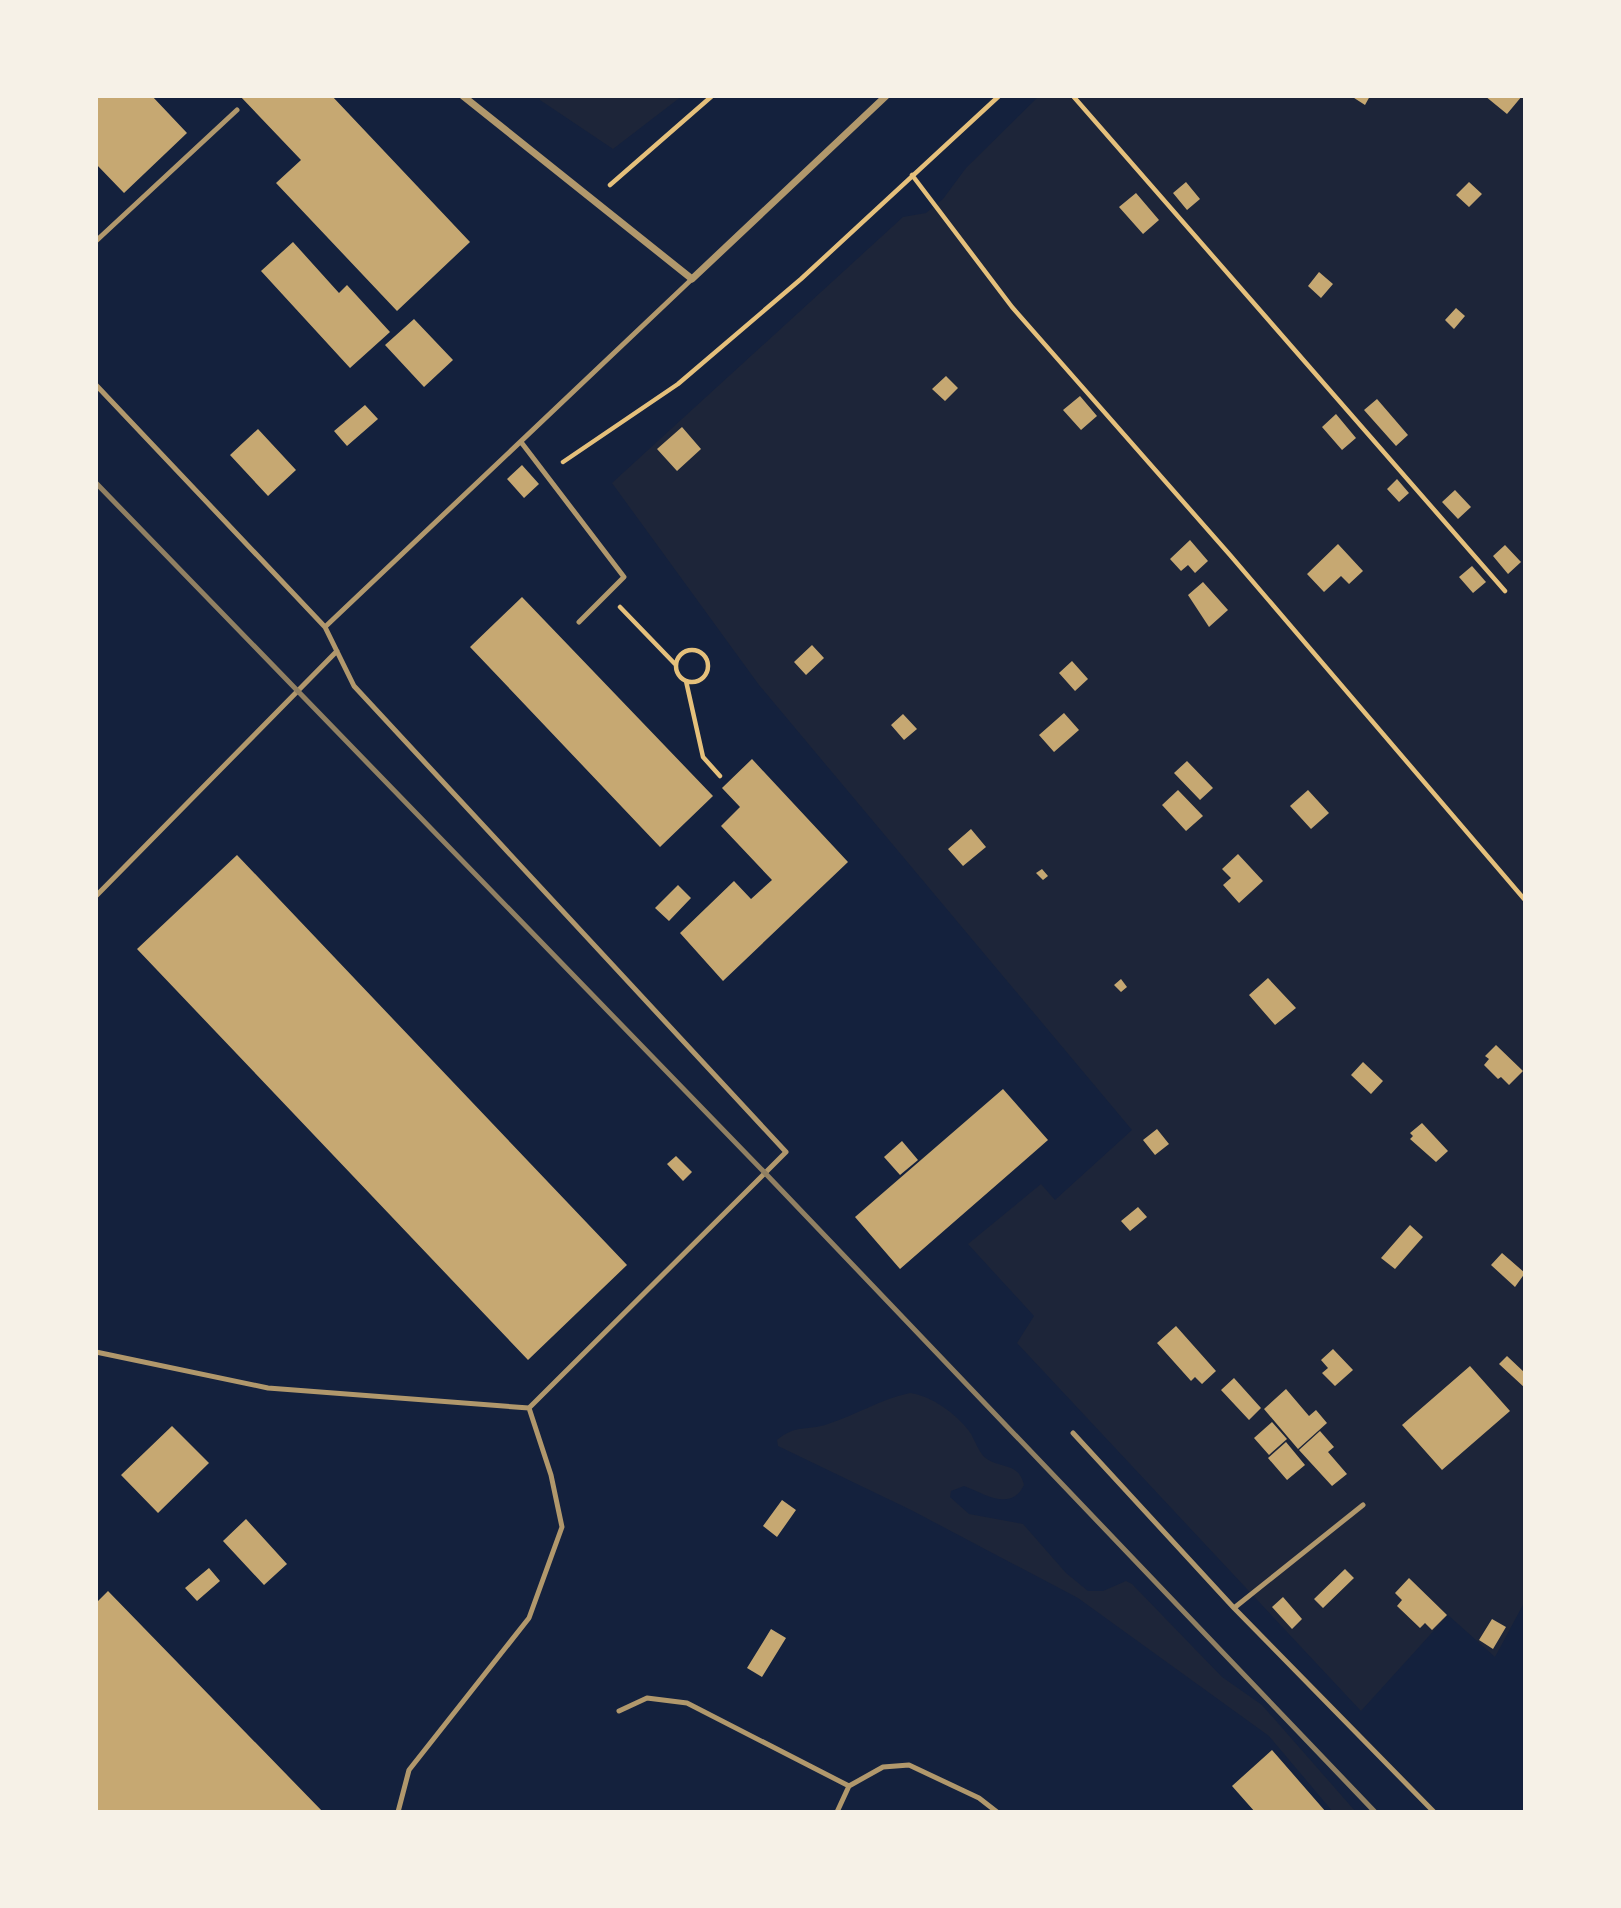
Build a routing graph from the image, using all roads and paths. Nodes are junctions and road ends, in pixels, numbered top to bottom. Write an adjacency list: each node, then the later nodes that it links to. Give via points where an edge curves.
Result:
1 (463, 96): 8 (street)
2 (712, 96): 8 (path)
3 (886, 96): 10 (street)
4 (999, 96): 7 (path)
5 (1073, 96): 14 (path)
6 (237, 110): 9 (lane)
7 (912, 175): 13 (path, via 801,279 678,384); 23 (path, via 1012,307)
8 (594, 199): 10 (street)
9 (96, 241)
10 (692, 279): 12 (lane)
11 (96, 385): 17 (lane)
12 (521, 442): 13 (lane); 17 (lane)
13 (546, 474): 15 (lane, via 624,577)
14 (1505, 591)
15 (608, 594): 16 (lane); 19 (path)
16 (579, 622)
17 (325, 627): 18 (lane)
18 (337, 651): 22 (lane); 25 (lane, via 354,686 786,1152)
19 (676, 664): 20 (path); 20 (path, via 690,650 701,652 707,660 705,676 696,682)
20 (685, 681): 21 (path, via 702,757)
21 (720, 776)
22 (96, 896)
23 (1525, 900)
24 (96, 1352): 25 (lane, via 268,1388)
25 (529, 1408): 31 (lane, via 562,1527 529,1618 409,1770)
26 (1073, 1433): 28 (lane)
27 (1363, 1505): 28 (lane)
28 (1234, 1608): 34 (lane)
29 (619, 1711): 30 (lane, via 647,1698 687,1703)
30 (849, 1786): 32 (lane); 33 (lane, via 883,1767 909,1765 979,1798)
31 (398, 1812)
32 (837, 1812)
33 (997, 1812)
34 (1434, 1812)

